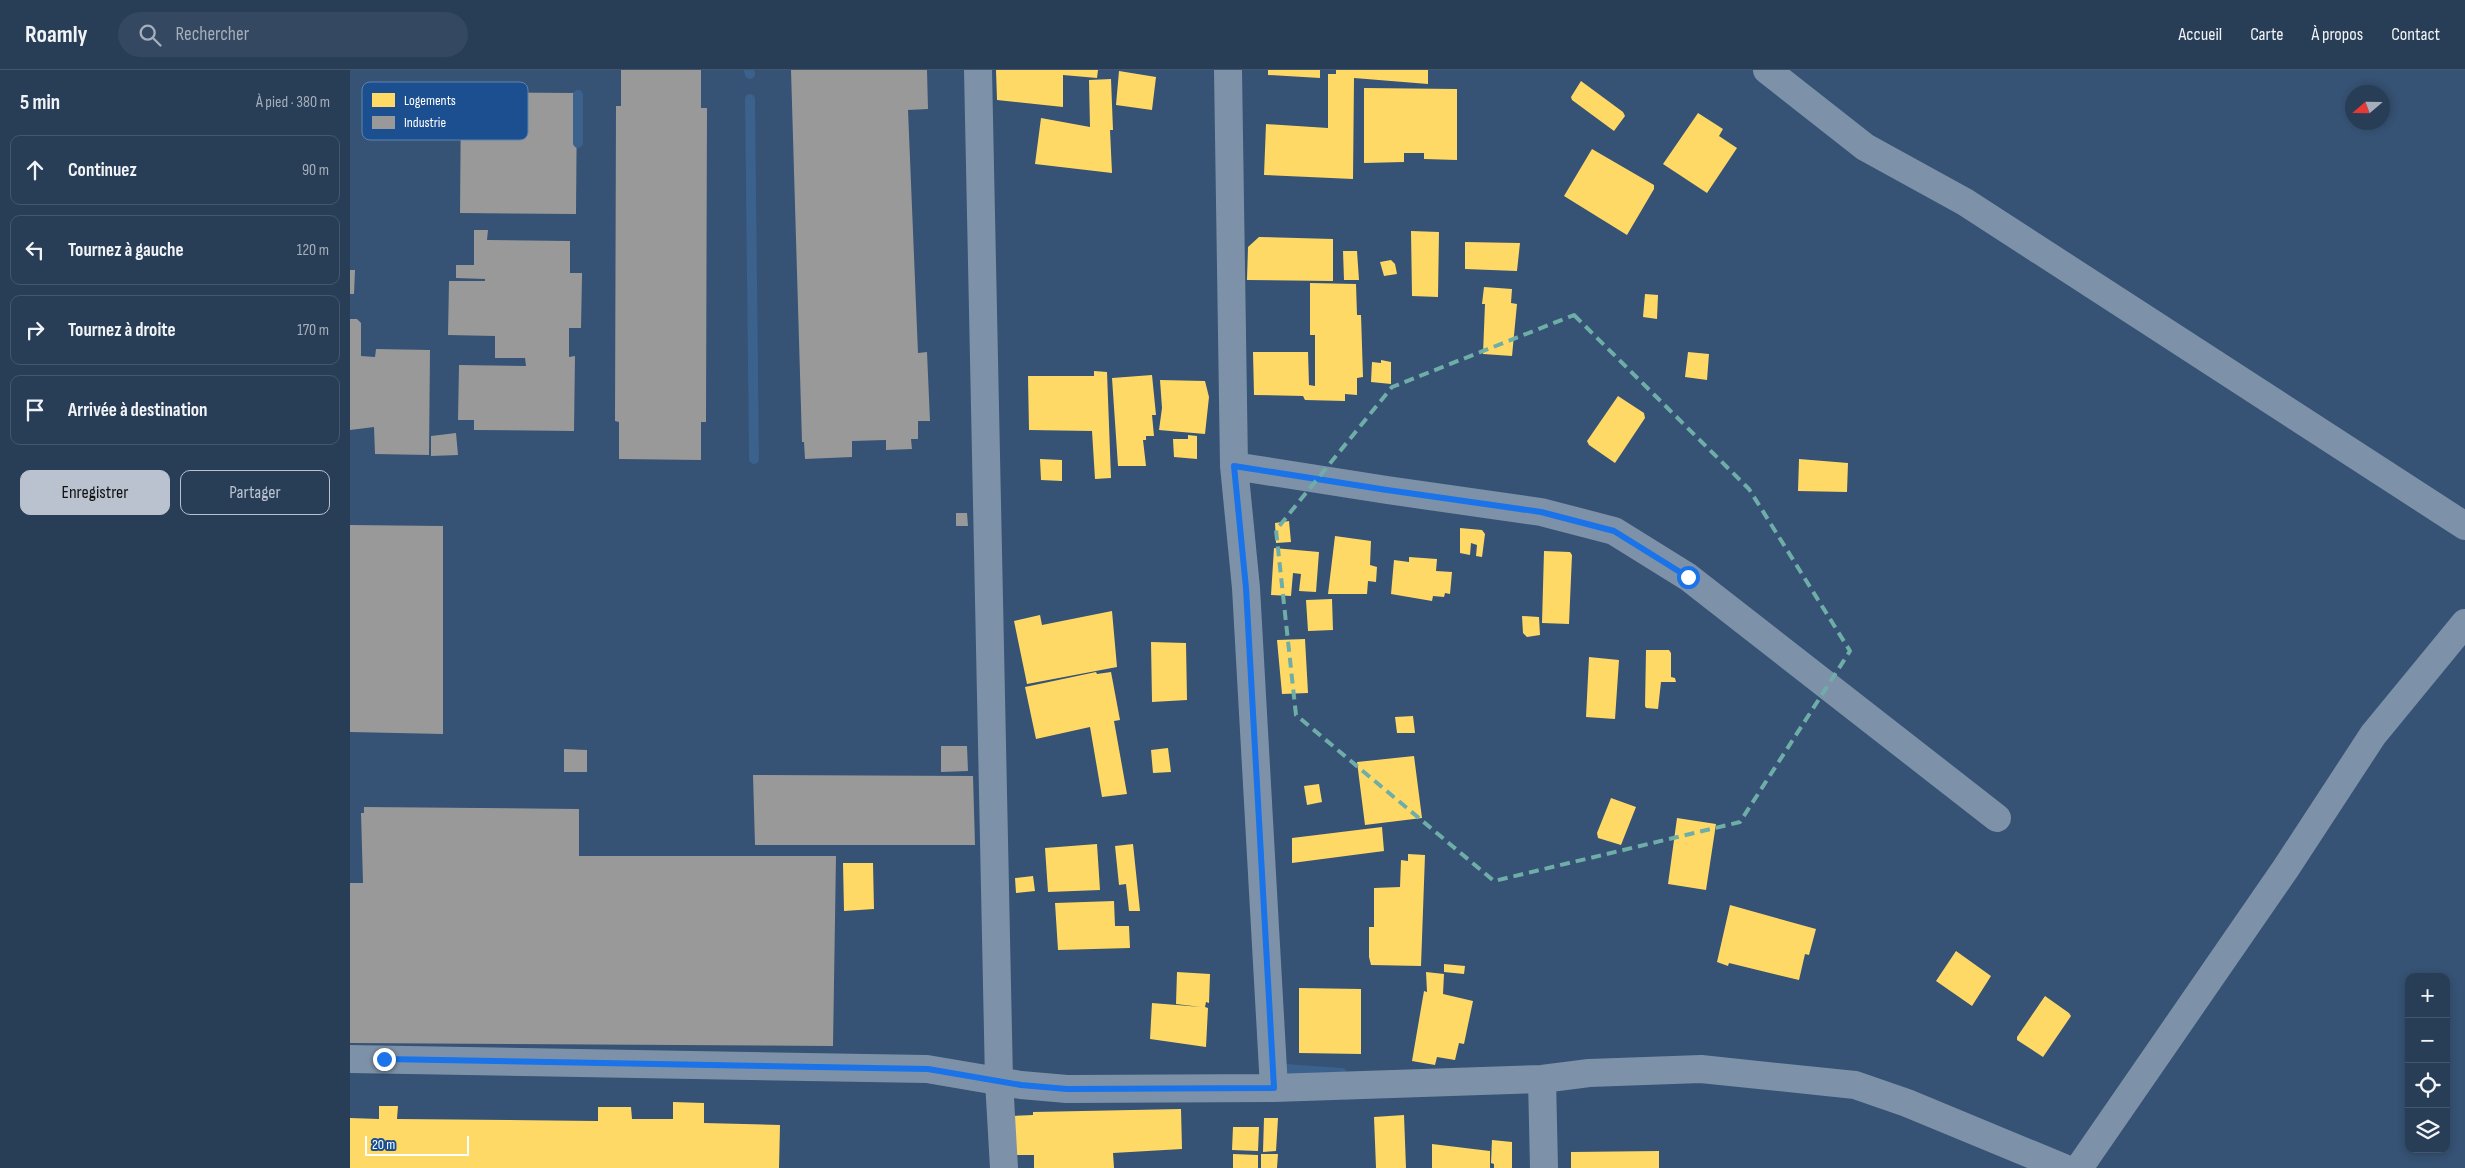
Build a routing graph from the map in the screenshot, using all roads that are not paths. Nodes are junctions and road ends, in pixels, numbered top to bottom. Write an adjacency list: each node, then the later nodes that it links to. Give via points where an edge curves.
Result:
1 (978, 70): 10 (street)
2 (1228, 70): 4 (street)
3 (1768, 70): 5 (street, via 1864,147 1965,202)
4 (1234, 466): 7 (street, via 1541,512 1614,531 1688,577); 11 (street, via 1246,588)
5 (2465, 526)
6 (2465, 623): 15 (street, via 2373,735 2286,868)
7 (1997, 818)
8 (350, 1058): 10 (street, via 928,1069)
9 (1542, 1080): 11 (street); 13 (street); 14 (street, via 1589,1074 1701,1069 1855,1085 1907,1102)
10 (999, 1081): 11 (street, via 1067,1089); 12 (street)
11 (1274, 1088)
12 (1004, 1168)
13 (1544, 1168)
14 (2064, 1168)
15 (2079, 1168)

